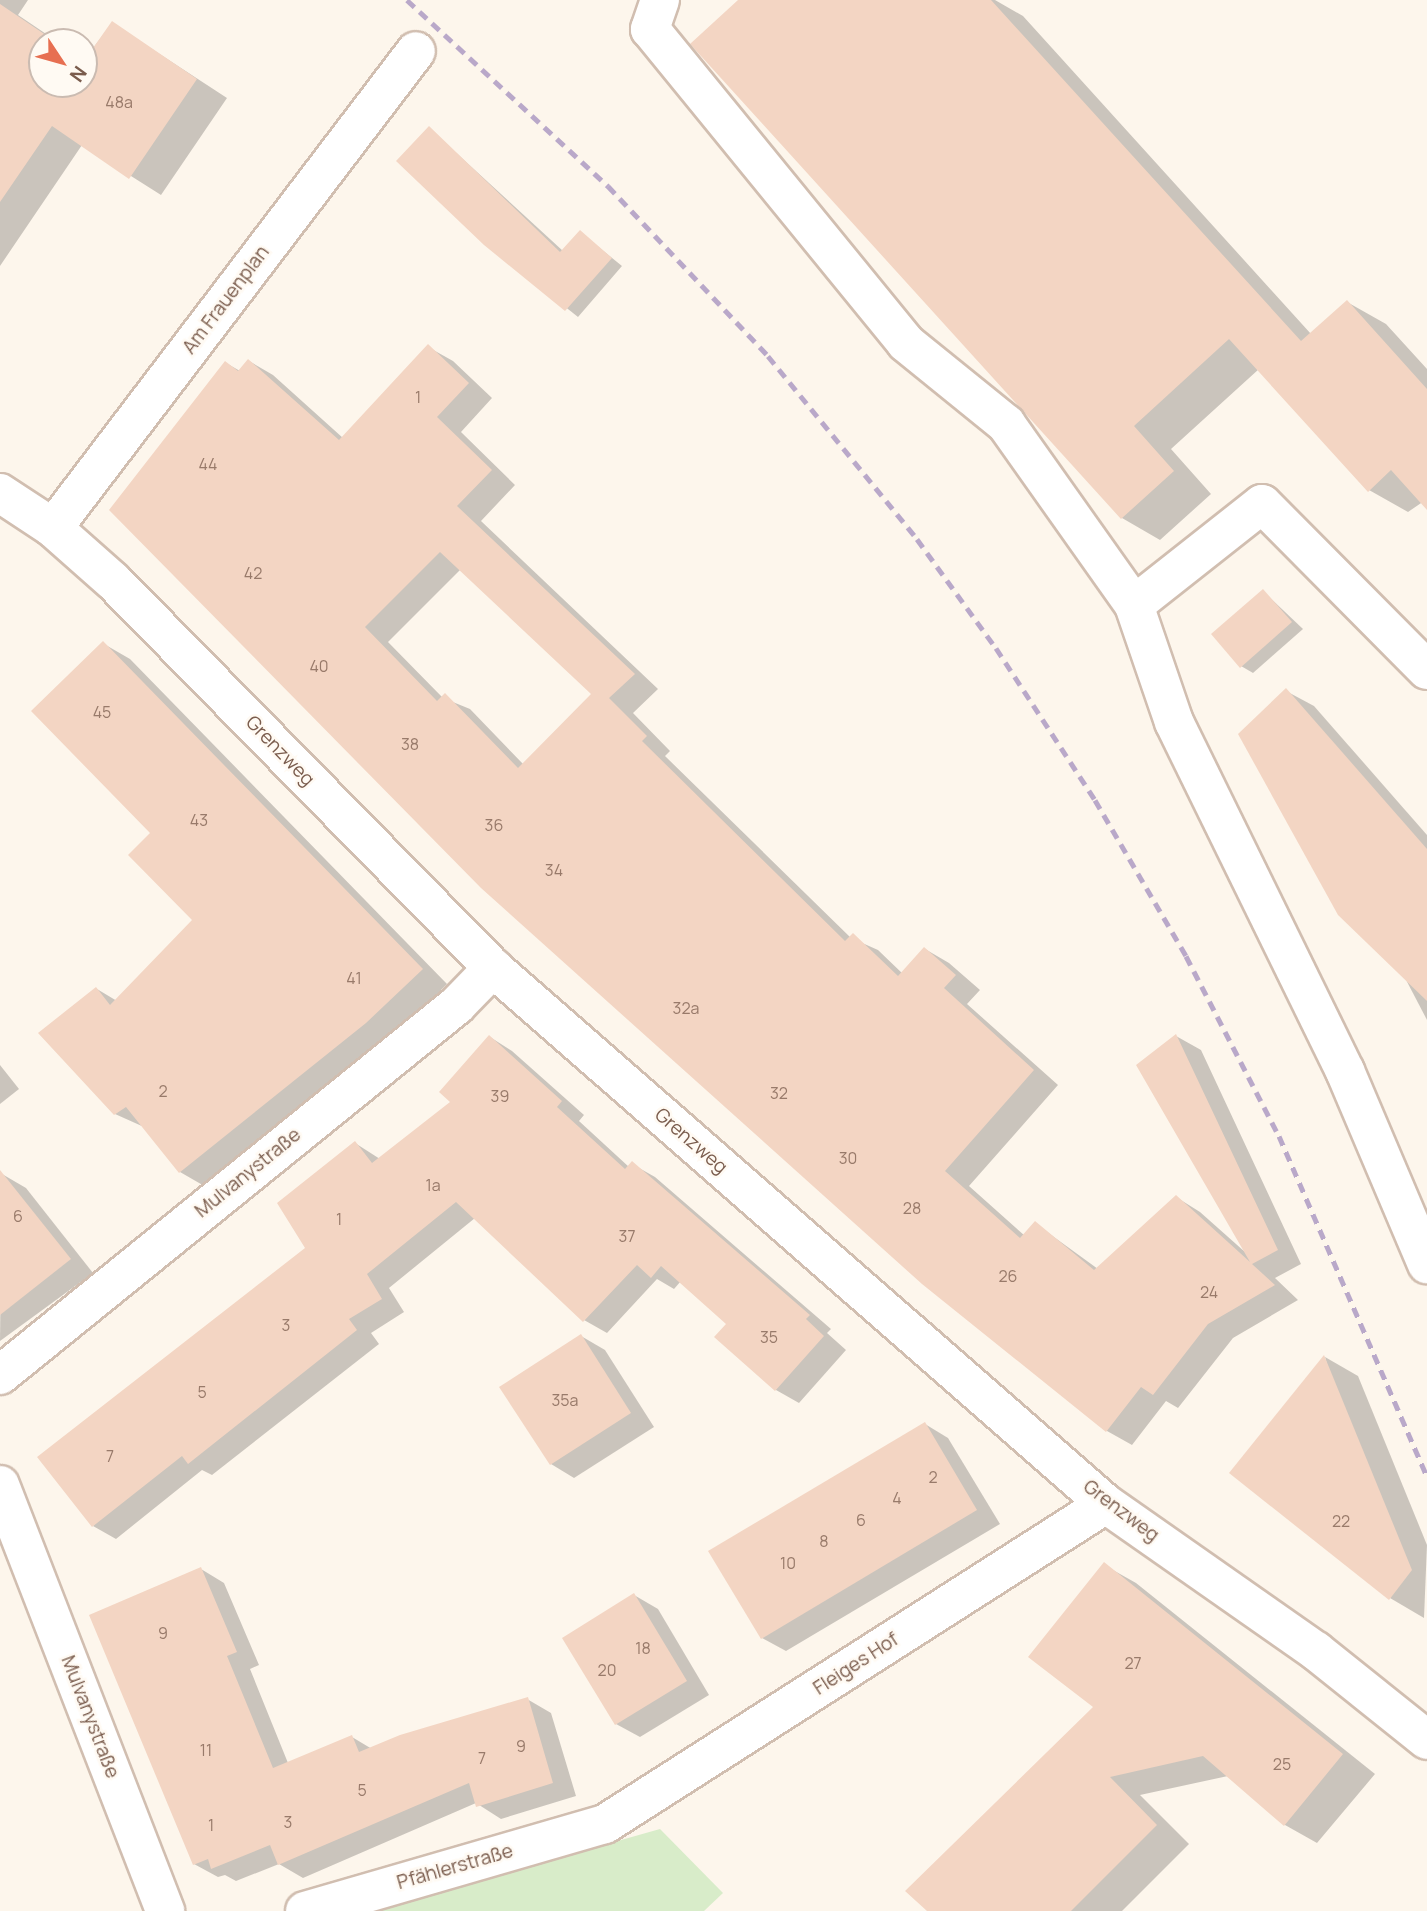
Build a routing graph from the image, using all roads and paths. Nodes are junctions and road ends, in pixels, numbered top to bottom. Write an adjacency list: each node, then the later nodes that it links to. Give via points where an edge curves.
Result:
1 (660, 0): 5 (street, via 650,29 906,343 1006,424)
2 (408, 62): 4 (street, Am Frauenplan)
3 (0, 493): 4 (street, Grenzweg)
4 (53, 528): 7 (street, Grenzweg, via 113,581)
5 (1135, 605): 6 (street, via 1262,505); 8 (street, via 1174,722 1345,1071)
6 (1427, 670)
7 (493, 968): 9 (street, Mulvanystraße, via 457,1005); 11 (street, Grenzweg)
8 (1427, 1264)
9 (0, 1375)
10 (0, 1485): 14 (street, Mulvanystraße)
11 (1106, 1504): 12 (street, Grenzweg, via 1316,1651); 13 (street, Fleiges Hof)
12 (1427, 1740)
13 (606, 1824): 15 (street, Pfählerstraße)
14 (165, 1911)
15 (305, 1911)

